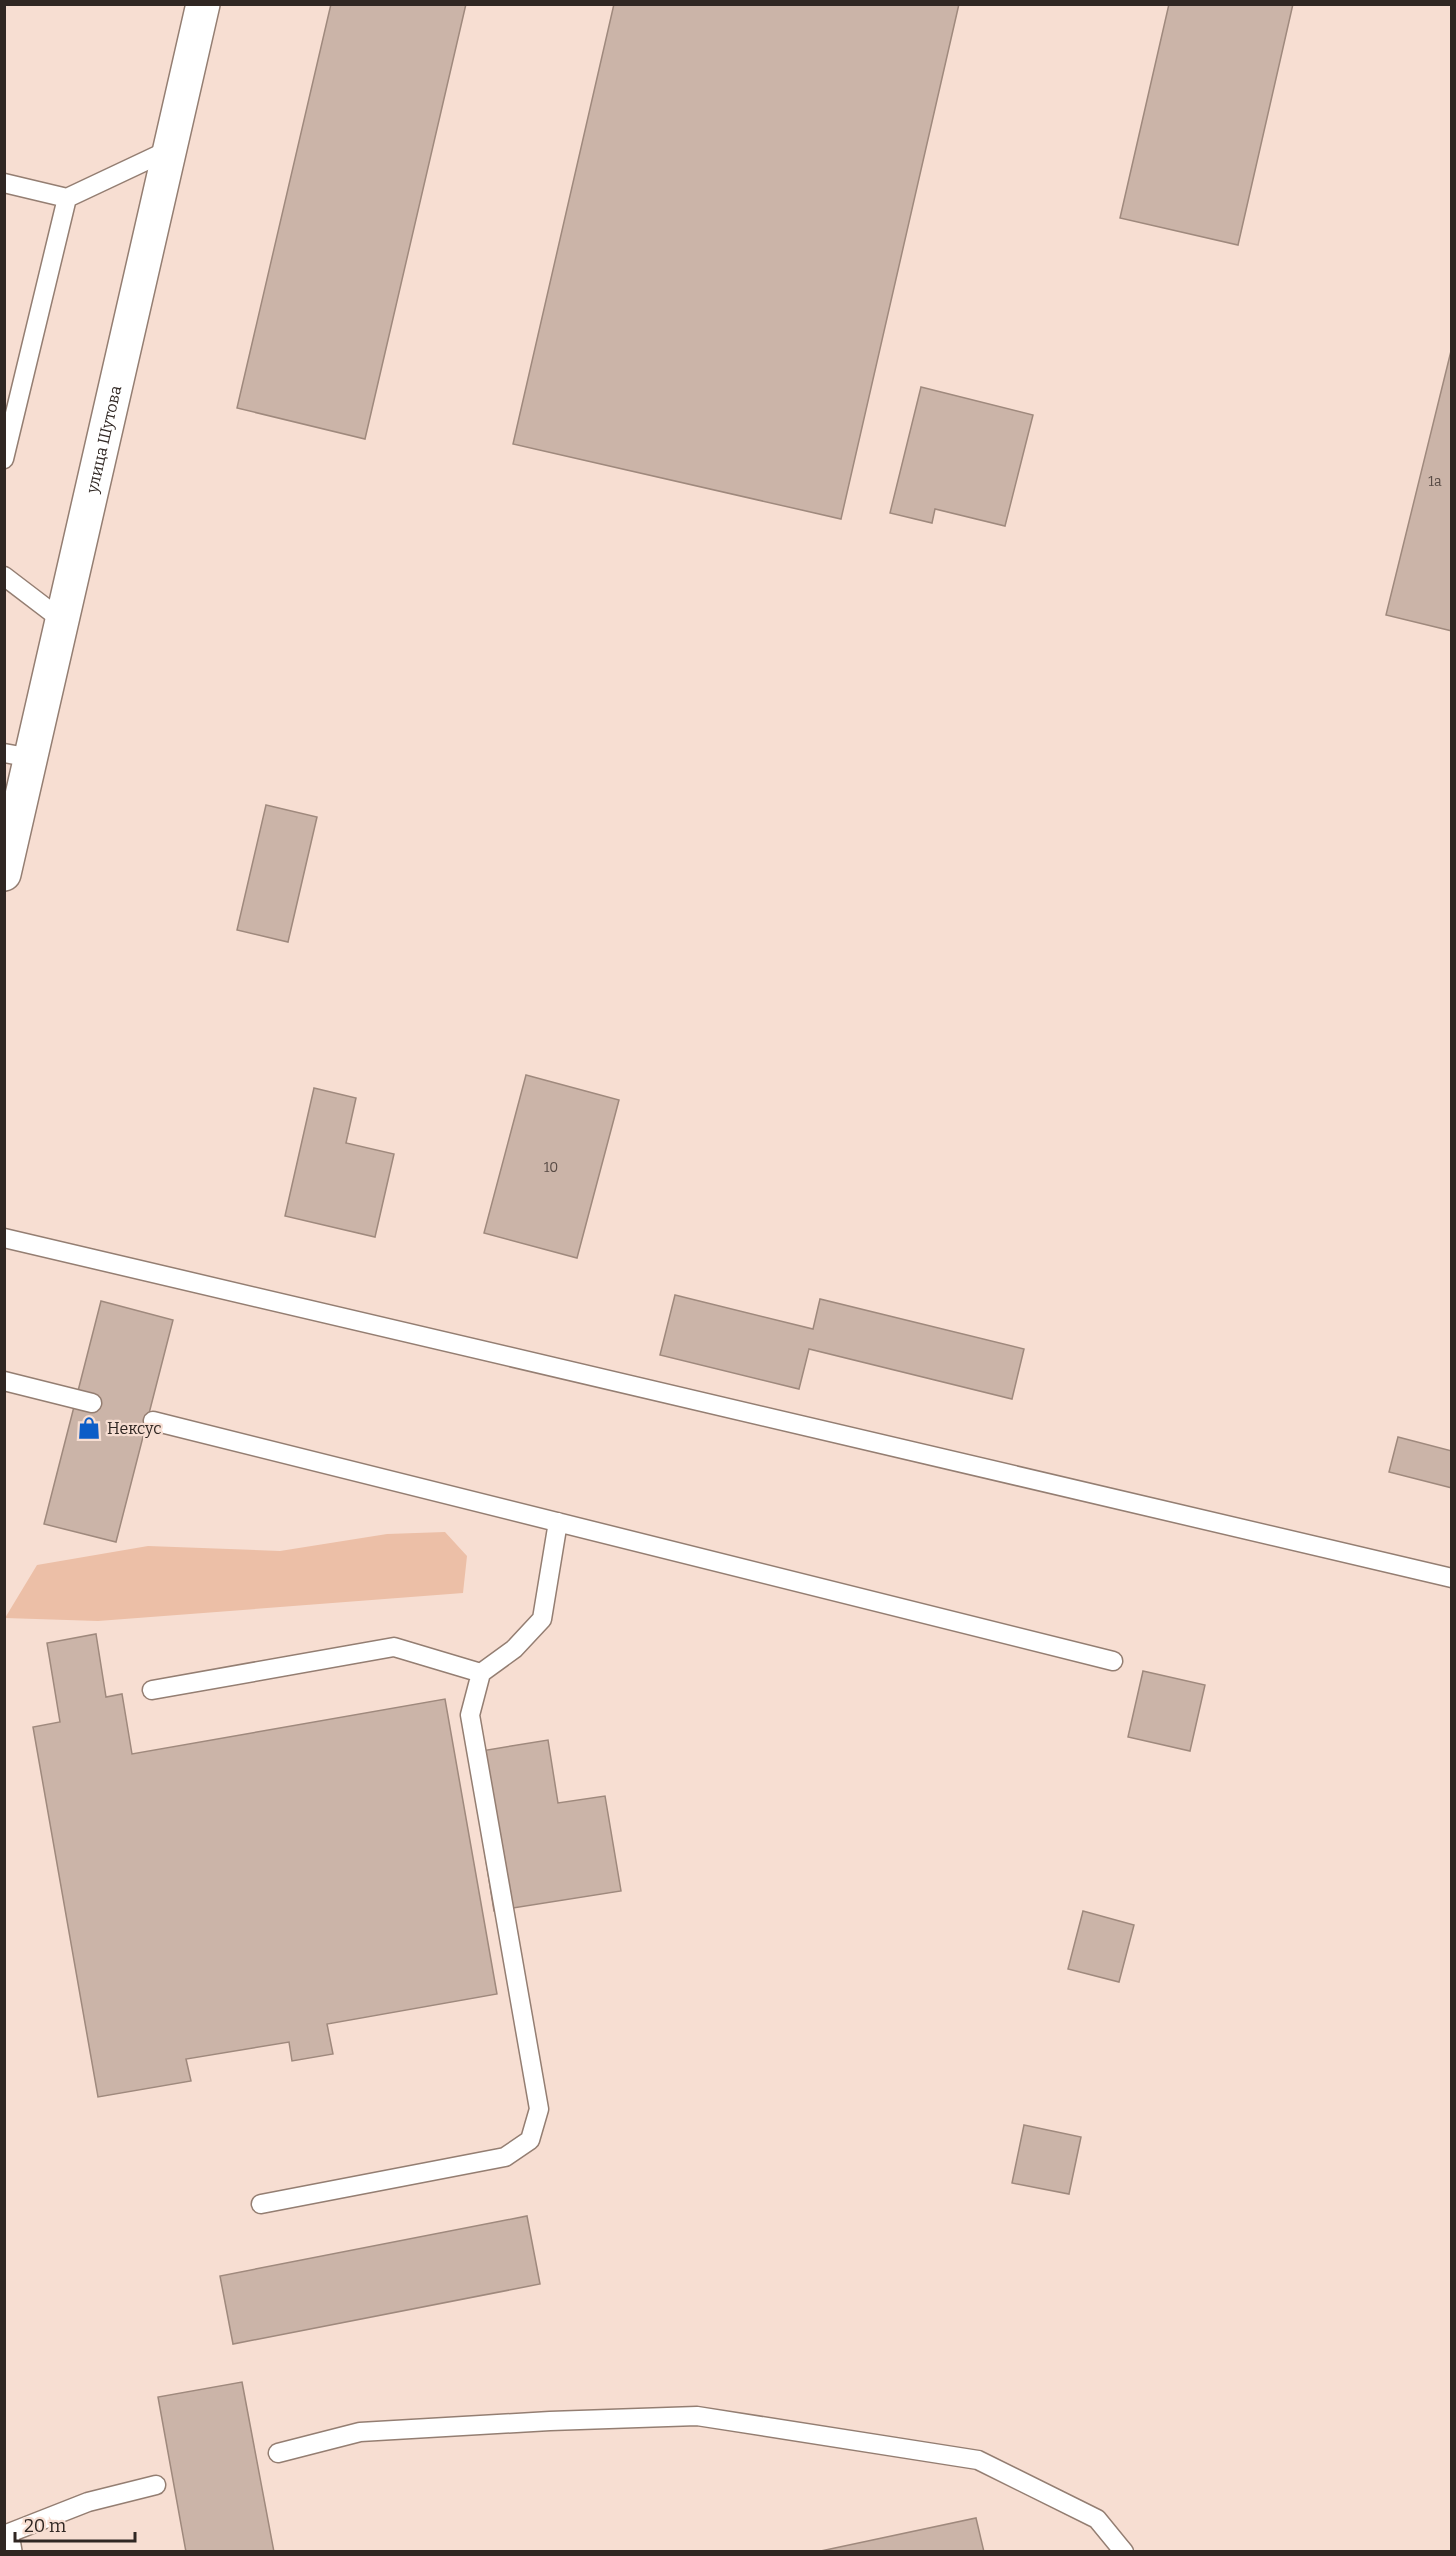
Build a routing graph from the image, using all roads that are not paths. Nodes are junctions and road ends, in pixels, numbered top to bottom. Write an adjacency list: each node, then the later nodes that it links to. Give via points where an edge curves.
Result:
1 (203, 4): 2 (street, улица Шутова)
2 (171, 149): 4 (lane); 7 (street, улица Шутова)
3 (4, 183): 4 (lane)
4 (67, 198): 5 (lane)
5 (4, 459)
6 (4, 576): 7 (lane)
7 (63, 621): 8 (street, улица Шутова)
8 (18, 756): 9 (street, улица Шутова)
9 (4, 874)
10 (4, 1238): 15 (lane)
11 (4, 1381): 12 (lane)
12 (92, 1403)
13 (153, 1421): 14 (lane)
14 (558, 1522): 16 (lane); 17 (lane, via 542,1619 514,1648)
15 (1452, 1578)
16 (1113, 1660)
17 (481, 1672): 18 (lane, via 394,1647); 19 (lane, via 470,1715 539,2109 530,2140 505,2157)
18 (152, 1690)
19 (261, 2204)
20 (278, 2453): 25 (lane, via 360,2432 697,2416 978,2460 1097,2519)
21 (156, 2485): 22 (lane, via 88,2502)
22 (4, 2535)
23 (4, 2546): 24 (street)
24 (6, 2552)
25 (1124, 2552)

